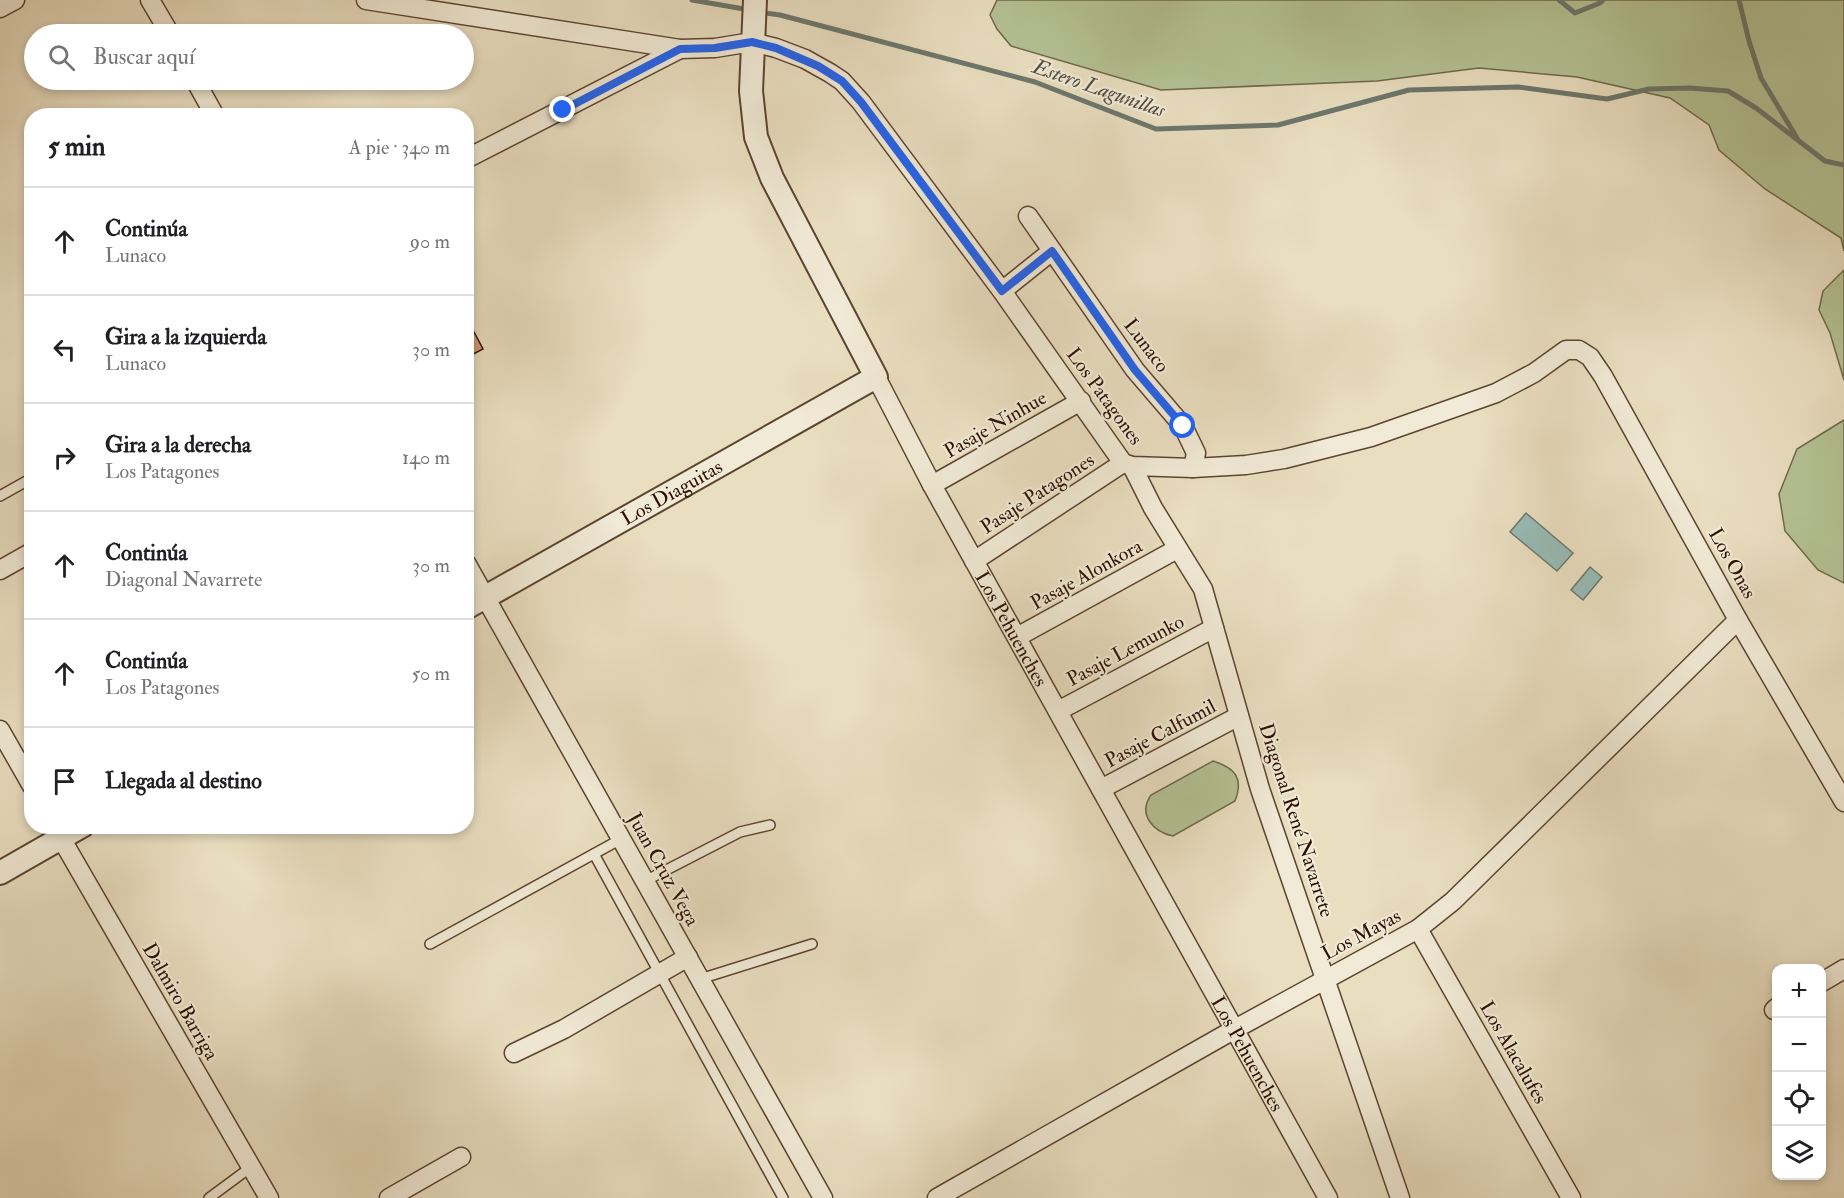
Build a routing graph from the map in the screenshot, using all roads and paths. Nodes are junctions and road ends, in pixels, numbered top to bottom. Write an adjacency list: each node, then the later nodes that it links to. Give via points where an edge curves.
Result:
1 (15, 0): 4 (street)
2 (150, 0): 6 (street)
3 (366, 0): 7 (street)
4 (0, 8)
5 (753, 21): 7 (street, via 715,48); 13 (street, Los Patagones, via 783,50 818,66 852,91); 15 (street, Los Pehuenches, via 752,112 756,137 772,178)
6 (164, 24)
7 (680, 49): 10 (street)
8 (201, 90): 9 (street)
9 (211, 108)
10 (474, 155)
11 (1028, 216): 12 (street, Lunaco)
12 (1052, 251): 13 (street); 18 (street, Lunaco, via 1135,370 1183,426 1196,453)
13 (1002, 291): 16 (street, Los Patagones)
14 (1580, 350): 18 (street, Los Patagones, via 1566,350 1496,393 1371,437 1284,459); 27 (street, Los Onas, via 1603,375)
15 (876, 376): 20 (street, Los Pehuenches); 26 (street, Los Diaguitas)
16 (1081, 401): 17 (street, Los Patagones); 20 (street, Pasaje Ninhue)
17 (1128, 465): 18 (street, Los Patagones); 22 (street, Diagonal René Navarrete); 24 (street, Pasaje Patagones)
18 (1193, 468)
19 (24, 482): 21 (lane)
20 (932, 485): 24 (street, Los Pehuenches)
21 (0, 496)
22 (1177, 549): 28 (street, Diagonal René Navarrete, via 1203,589); 29 (street, Pasaje Alonkora)
23 (24, 556): 25 (street)
24 (974, 561): 29 (street, Los Pehuenches)
25 (0, 570)
26 (476, 603): 39 (street, Juan Cruz Vega)
27 (1738, 620): 35 (street, Los Onas); 43 (street, Los Mayas, via 1453,901)
28 (1214, 628): 30 (street, Pasaje Lemunko); 31 (street, Diagonal René Navarrete)
29 (1017, 638): 30 (street, Los Pehuenches)
30 (1058, 711): 34 (street, Los Pehuenches)
31 (1239, 716): 34 (street, Pasaje Calfumil); 49 (street, Diagonal René Navarrete, via 1260,789)
32 (0, 730): 33 (street)
33 (24, 772)
34 (1101, 789): 52 (street, Los Pehuenches)
35 (1844, 801)
36 (770, 825): 42 (lane, via 740,832)
37 (57, 834): 41 (street)
38 (59, 834): 55 (street, Dalmiro Barriga)
39 (621, 839): 40 (lane); 42 (street, Juan Cruz Vega)
40 (594, 854): 44 (lane); 48 (lane)
41 (0, 873)
42 (645, 881): 46 (street, Juan Cruz Vega)
43 (1418, 929): 49 (street, Los Mayas); 64 (street, Los Alacalufes)
44 (430, 944)
45 (812, 944): 50 (lane)
46 (688, 957): 48 (street); 50 (street, Juan Cruz Vega)
47 (1844, 969): 51 (street)
48 (660, 974): 53 (street); 59 (lane)
49 (1326, 978): 52 (street, Los Mayas); 63 (street, Diagonal René Navarrete)
50 (700, 979): 60 (street, Juan Cruz Vega)
51 (1826, 979)
52 (1235, 1029): 61 (street, Los Mayas); 62 (street, Los Pehuenches)
53 (514, 1053)
54 (461, 1157): 58 (street)
55 (251, 1167): 56 (lane); 57 (street, Dalmiro Barriga)
56 (209, 1198)
57 (269, 1198)
58 (389, 1198)
59 (783, 1198)
60 (823, 1198)
61 (937, 1198)
62 (1328, 1198)
63 (1400, 1198)
64 (1571, 1198)

